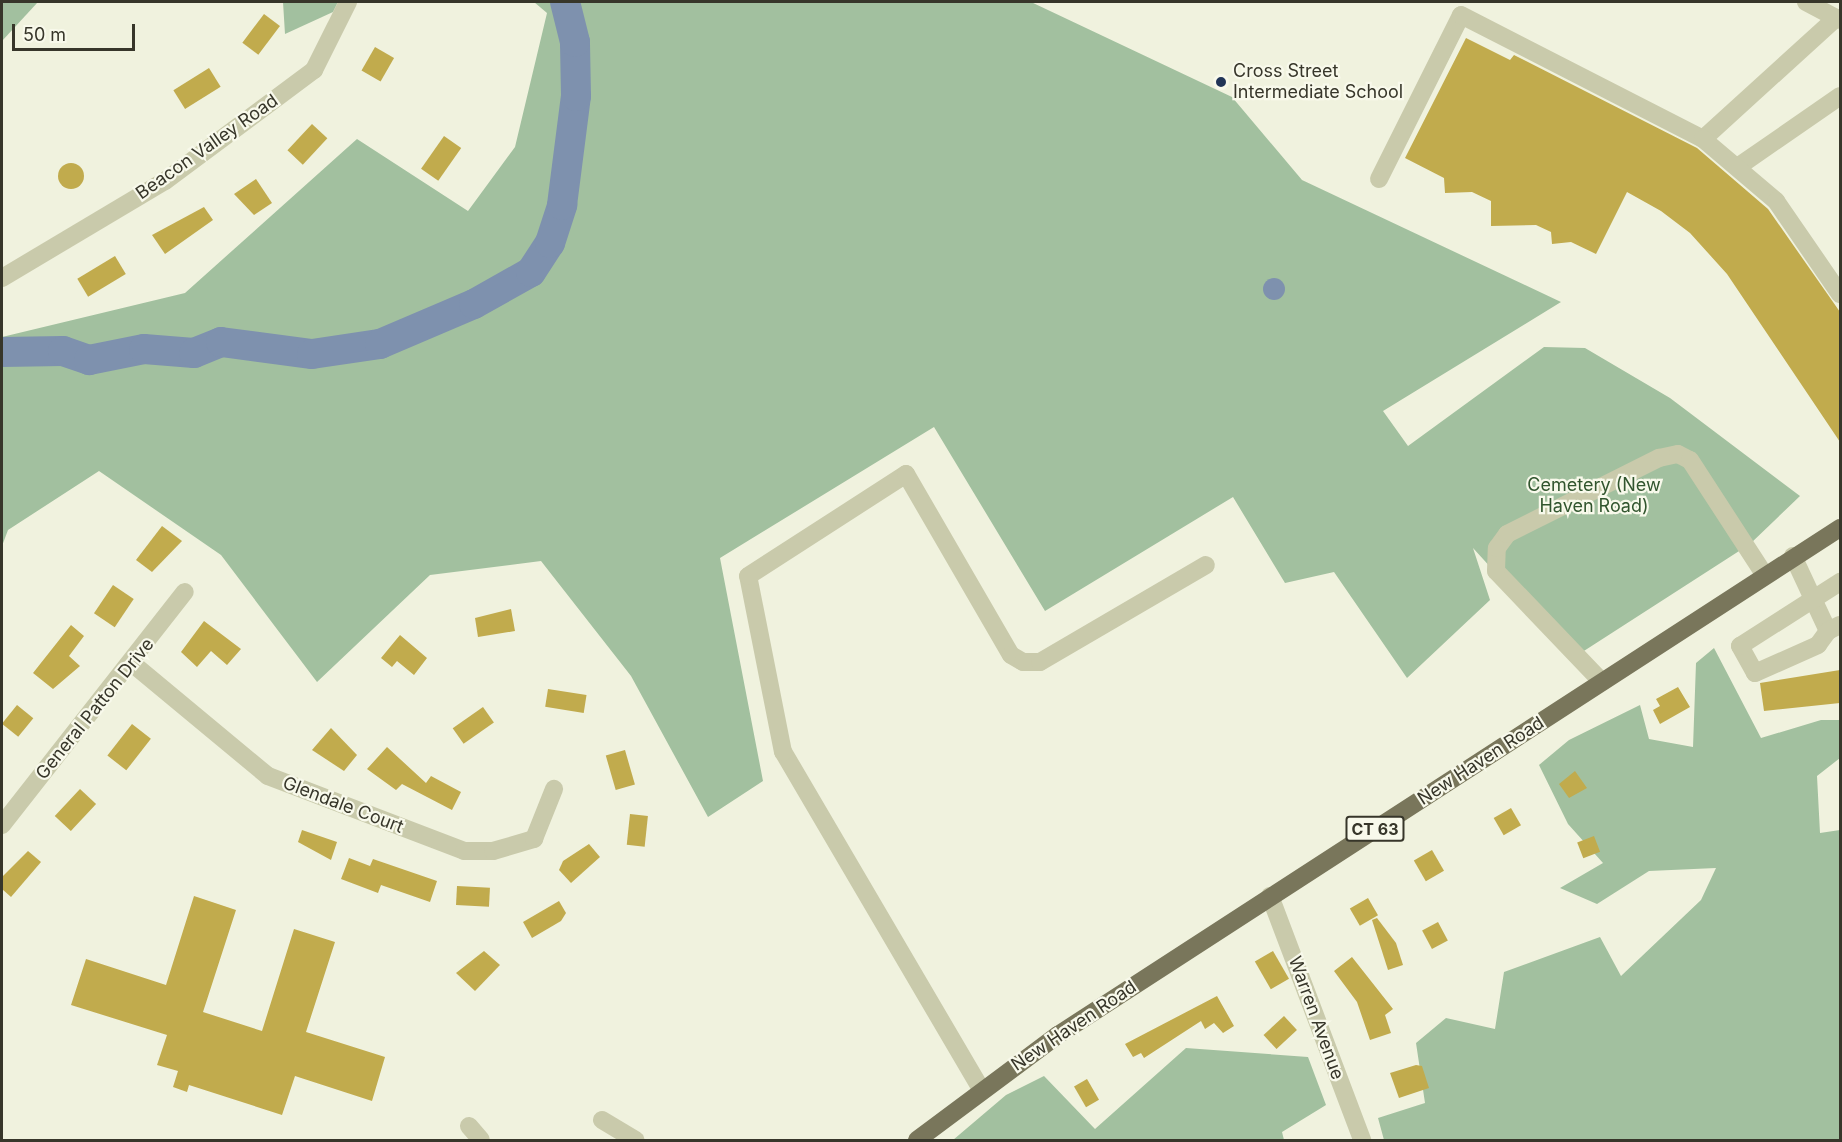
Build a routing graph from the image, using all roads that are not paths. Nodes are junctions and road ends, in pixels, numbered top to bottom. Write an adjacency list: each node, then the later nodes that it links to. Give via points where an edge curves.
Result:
1 (348, 2): 8 (street, Beacon Valley Road, via 314,70 165,181)
2 (1806, 2): 3 (street)
3 (1838, 19): 5 (street)
4 (1840, 96): 6 (street)
5 (1703, 138): 6 (street); 7 (street, via 1461,15)
6 (1739, 166): 9 (street, via 1776,201)
7 (1379, 179)
8 (2, 278)
9 (1840, 294)
10 (1840, 528): 11 (main road, New Haven Road / CT 63)
11 (1793, 556): 13 (main road, New Haven Road / CT 63); 16 (street)
12 (1206, 565): 23 (street, via 1040,662 1023,662 1011,655 906,474 748,576 783,752)
13 (1764, 574): 19 (main road, New Haven Road / CT 63); 19 (street, via 1690,460 1678,454 1659,458 1507,534 1497,548 1496,571)
14 (1840, 582): 16 (street)
15 (185, 592): 18 (street, General Patton Drive)
16 (1811, 600): 17 (street); 17 (street, via 1741,642 1751,671 1818,645)
17 (1834, 628)
18 (133, 664): 20 (street, Glendale Court, via 268,777 464,851 493,851 534,839); 21 (street, General Patton Drive)
19 (1602, 682): 22 (main road, New Haven Road / CT 63)
20 (554, 789)
21 (2, 825)
22 (1270, 896): 23 (main road, New Haven Road / CT 63); 29 (street, Warren Avenue)
23 (981, 1089): 28 (main road, New Haven Road / CT 63)
24 (602, 1120): 27 (street)
25 (469, 1126): 26 (street)
26 (481, 1140)
27 (635, 1140)
28 (917, 1140)
29 (1362, 1140)

